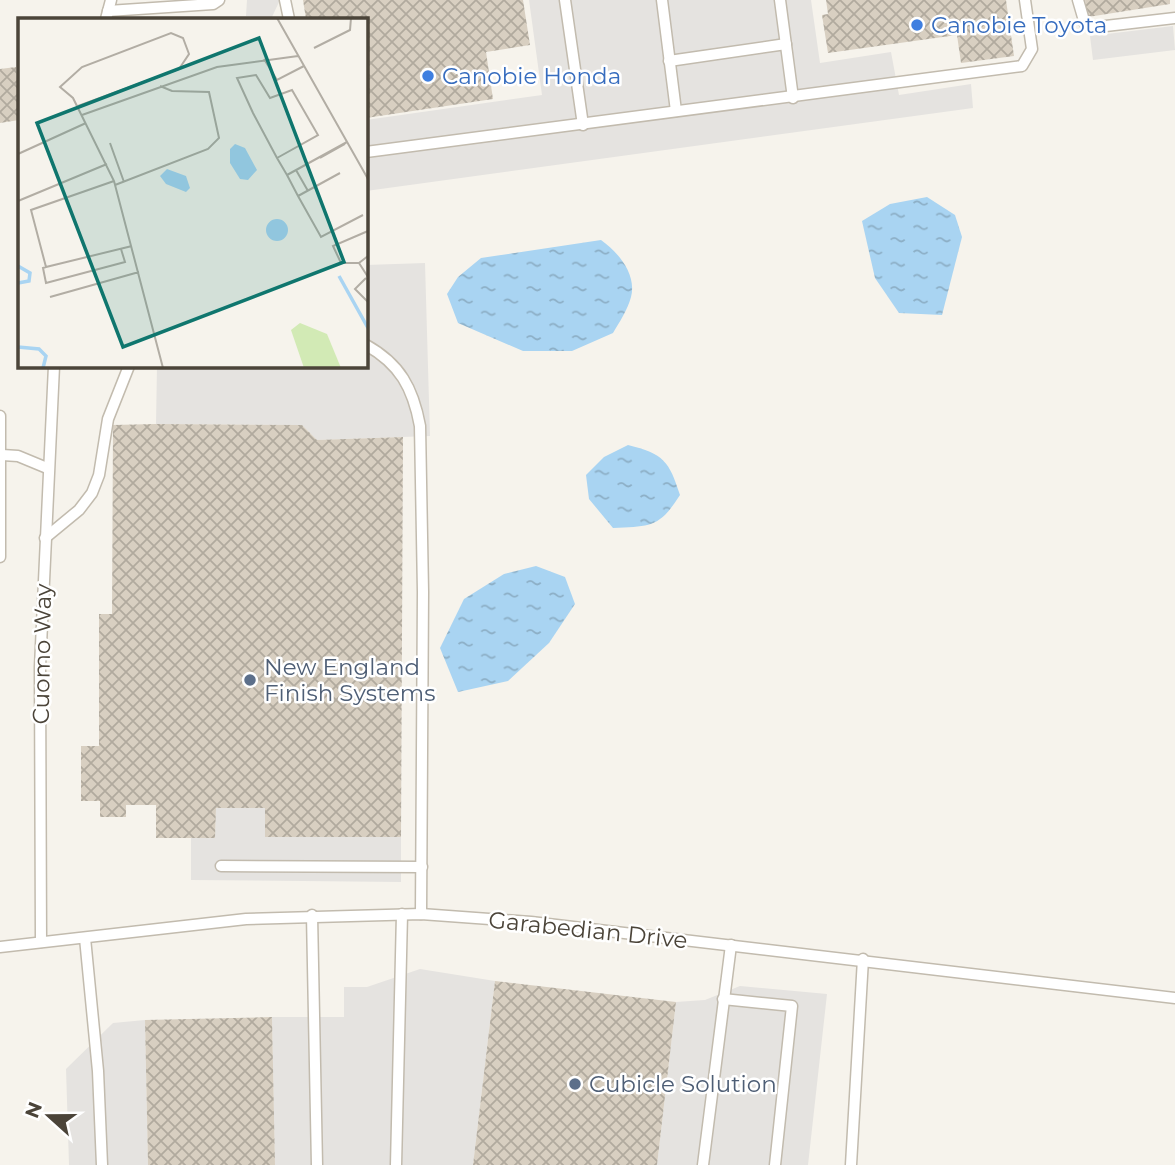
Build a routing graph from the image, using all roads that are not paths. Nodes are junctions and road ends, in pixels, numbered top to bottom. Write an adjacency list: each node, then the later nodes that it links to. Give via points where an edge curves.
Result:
1 (219, 0): 8 (lane)
2 (285, 0): 9 (lane)
3 (565, 0): 15 (lane)
4 (662, 0): 12 (lane)
5 (780, 0): 11 (lane)
6 (1025, 0): 13 (lane, via 1032,49 1021,66)
7 (1079, 0): 10 (lane, via 1086,24 1097,27)
8 (109, 10)
9 (289, 18)
10 (1175, 18)
11 (786, 44): 12 (lane); 13 (lane)
12 (670, 61): 14 (lane)
13 (793, 98): 14 (lane)
14 (676, 111): 15 (lane)
15 (583, 125): 16 (lane)
16 (368, 152)
17 (368, 346): 26 (lane, via 405,376 420,426)
18 (54, 368): 22 (lane, Cuomo Way)
19 (128, 368): 23 (lane, via 108,419 92,493)
20 (0, 416): 21 (lane)
21 (2, 455): 22 (lane); 24 (lane)
22 (47, 468): 23 (lane, Cuomo Way)
23 (45, 538): 31 (lane, Cuomo Way, via 40,667)
24 (0, 557)
25 (220, 866): 26 (lane)
26 (422, 867): 29 (lane)
27 (402, 914): 28 (lane, Garabedian Drive); 29 (lane, Garabedian Drive); 39 (lane)
28 (312, 915): 30 (lane, Garabedian Drive); 38 (lane)
29 (421, 915): 32 (lane, Garabedian Drive, via 531,922)
30 (85, 937): 31 (lane, Garabedian Drive); 37 (lane)
31 (41, 943): 33 (lane, Garabedian Drive)
32 (731, 945): 34 (lane, Garabedian Drive); 36 (lane)
33 (0, 947)
34 (863, 959): 35 (lane, Garabedian Drive); 42 (lane)
35 (1175, 998)
36 (723, 999): 40 (lane); 41 (lane, via 792,1006)
37 (102, 1165)
38 (317, 1165)
39 (396, 1165)
40 (703, 1165)
41 (775, 1165)
42 (851, 1165)

